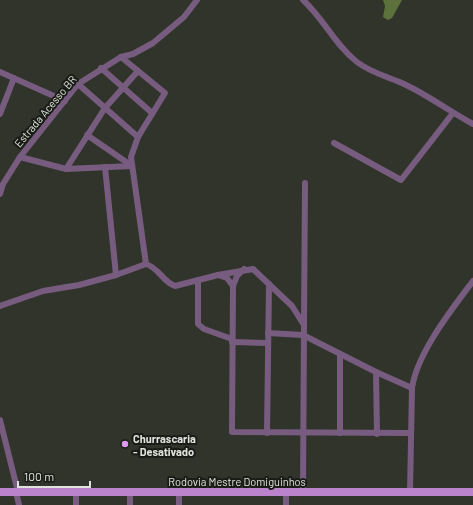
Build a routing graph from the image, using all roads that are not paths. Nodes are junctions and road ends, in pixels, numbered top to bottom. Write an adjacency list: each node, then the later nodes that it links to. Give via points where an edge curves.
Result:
1 (197, 0): 3 (street, Estrada Acesso BR, via 184,17 153,43 133,54)
2 (304, 0): 13 (street, via 340,46 358,63 420,92)
3 (121, 57): 4 (street, Estrada Acesso BR); 5 (street)
4 (101, 68): 8 (street, Estrada Acesso BR); 9 (street)
5 (138, 71): 9 (street); 12 (street, via 165,93)
6 (0, 72): 7 (street)
7 (14, 78): 10 (street); 14 (street)
8 (78, 84): 10 (street, Estrada Acesso BR); 11 (street)
9 (121, 88): 11 (street); 12 (street)
10 (65, 101): 19 (street, Estrada Acesso BR)
11 (105, 108): 16 (street); 17 (street)
12 (152, 113): 17 (street)
13 (453, 113): 15 (street); 18 (street, via 401,180)
14 (0, 114)
15 (473, 124)
16 (87, 135): 20 (street); 22 (street)
17 (138, 136): 20 (street, via 132,151)
18 (334, 143)
19 (20, 157): 22 (street); 24 (street, Estrada Acesso BR)
20 (132, 166): 21 (street); 26 (street)
21 (105, 167): 22 (street); 29 (street)
22 (66, 169)
23 (305, 183): 35 (street)
24 (1, 184): 25 (street, Estrada Acesso BR)
25 (0, 194)
26 (146, 264): 29 (street); 30 (street, via 155,268 172,285 178,286)
27 (245, 268): 28 (street); 32 (street, via 253,268); 33 (street, via 237,276)
28 (218, 274): 30 (street); 33 (street, via 227,278)
29 (116, 275): 34 (street, via 80,285 43,291)
30 (198, 280): 38 (street, via 198,324)
31 (473, 281): 42 (street, via 446,318 420,362)
32 (269, 284): 35 (street, via 292,306); 36 (street)
33 (233, 286): 38 (street)
34 (0, 306)
35 (304, 325): 37 (street)
36 (268, 333): 37 (street); 39 (street)
37 (303, 335): 40 (street); 46 (street)
38 (232, 340): 39 (street); 44 (street, via 232,432)
39 (267, 343): 44 (street)
40 (340, 354): 41 (street); 47 (street)
41 (376, 372): 42 (street); 48 (street)
42 (412, 388): 45 (street)
43 (0, 420): 50 (street)
44 (267, 433): 46 (street)
45 (412, 433): 48 (street); 54 (street)
46 (303, 434): 47 (street); 57 (street)
47 (340, 434): 48 (street)
48 (376, 434)
49 (0, 492): 50 (main road, Rodovia Mestre Domiguinhos)
50 (17, 492): 51 (main road, Rodovia Mestre Domiguinhos); 58 (street)
51 (76, 492): 52 (main road, Rodovia Mestre Domiguinhos); 59 (street)
52 (130, 492): 53 (main road, Rodovia Mestre Domiguinhos); 60 (street)
53 (179, 492): 56 (main road, Rodovia Mestre Domiguinhos); 61 (street)
54 (410, 492): 55 (main road, Rodovia Mestre Domiguinhos); 57 (main road, Rodovia Mestre Domiguinhos)
55 (473, 492)
56 (286, 493): 57 (main road, Rodovia Mestre Domiguinhos); 62 (street)
57 (302, 493)
58 (19, 505)
59 (76, 505)
60 (130, 505)
61 (179, 505)
62 (286, 505)

